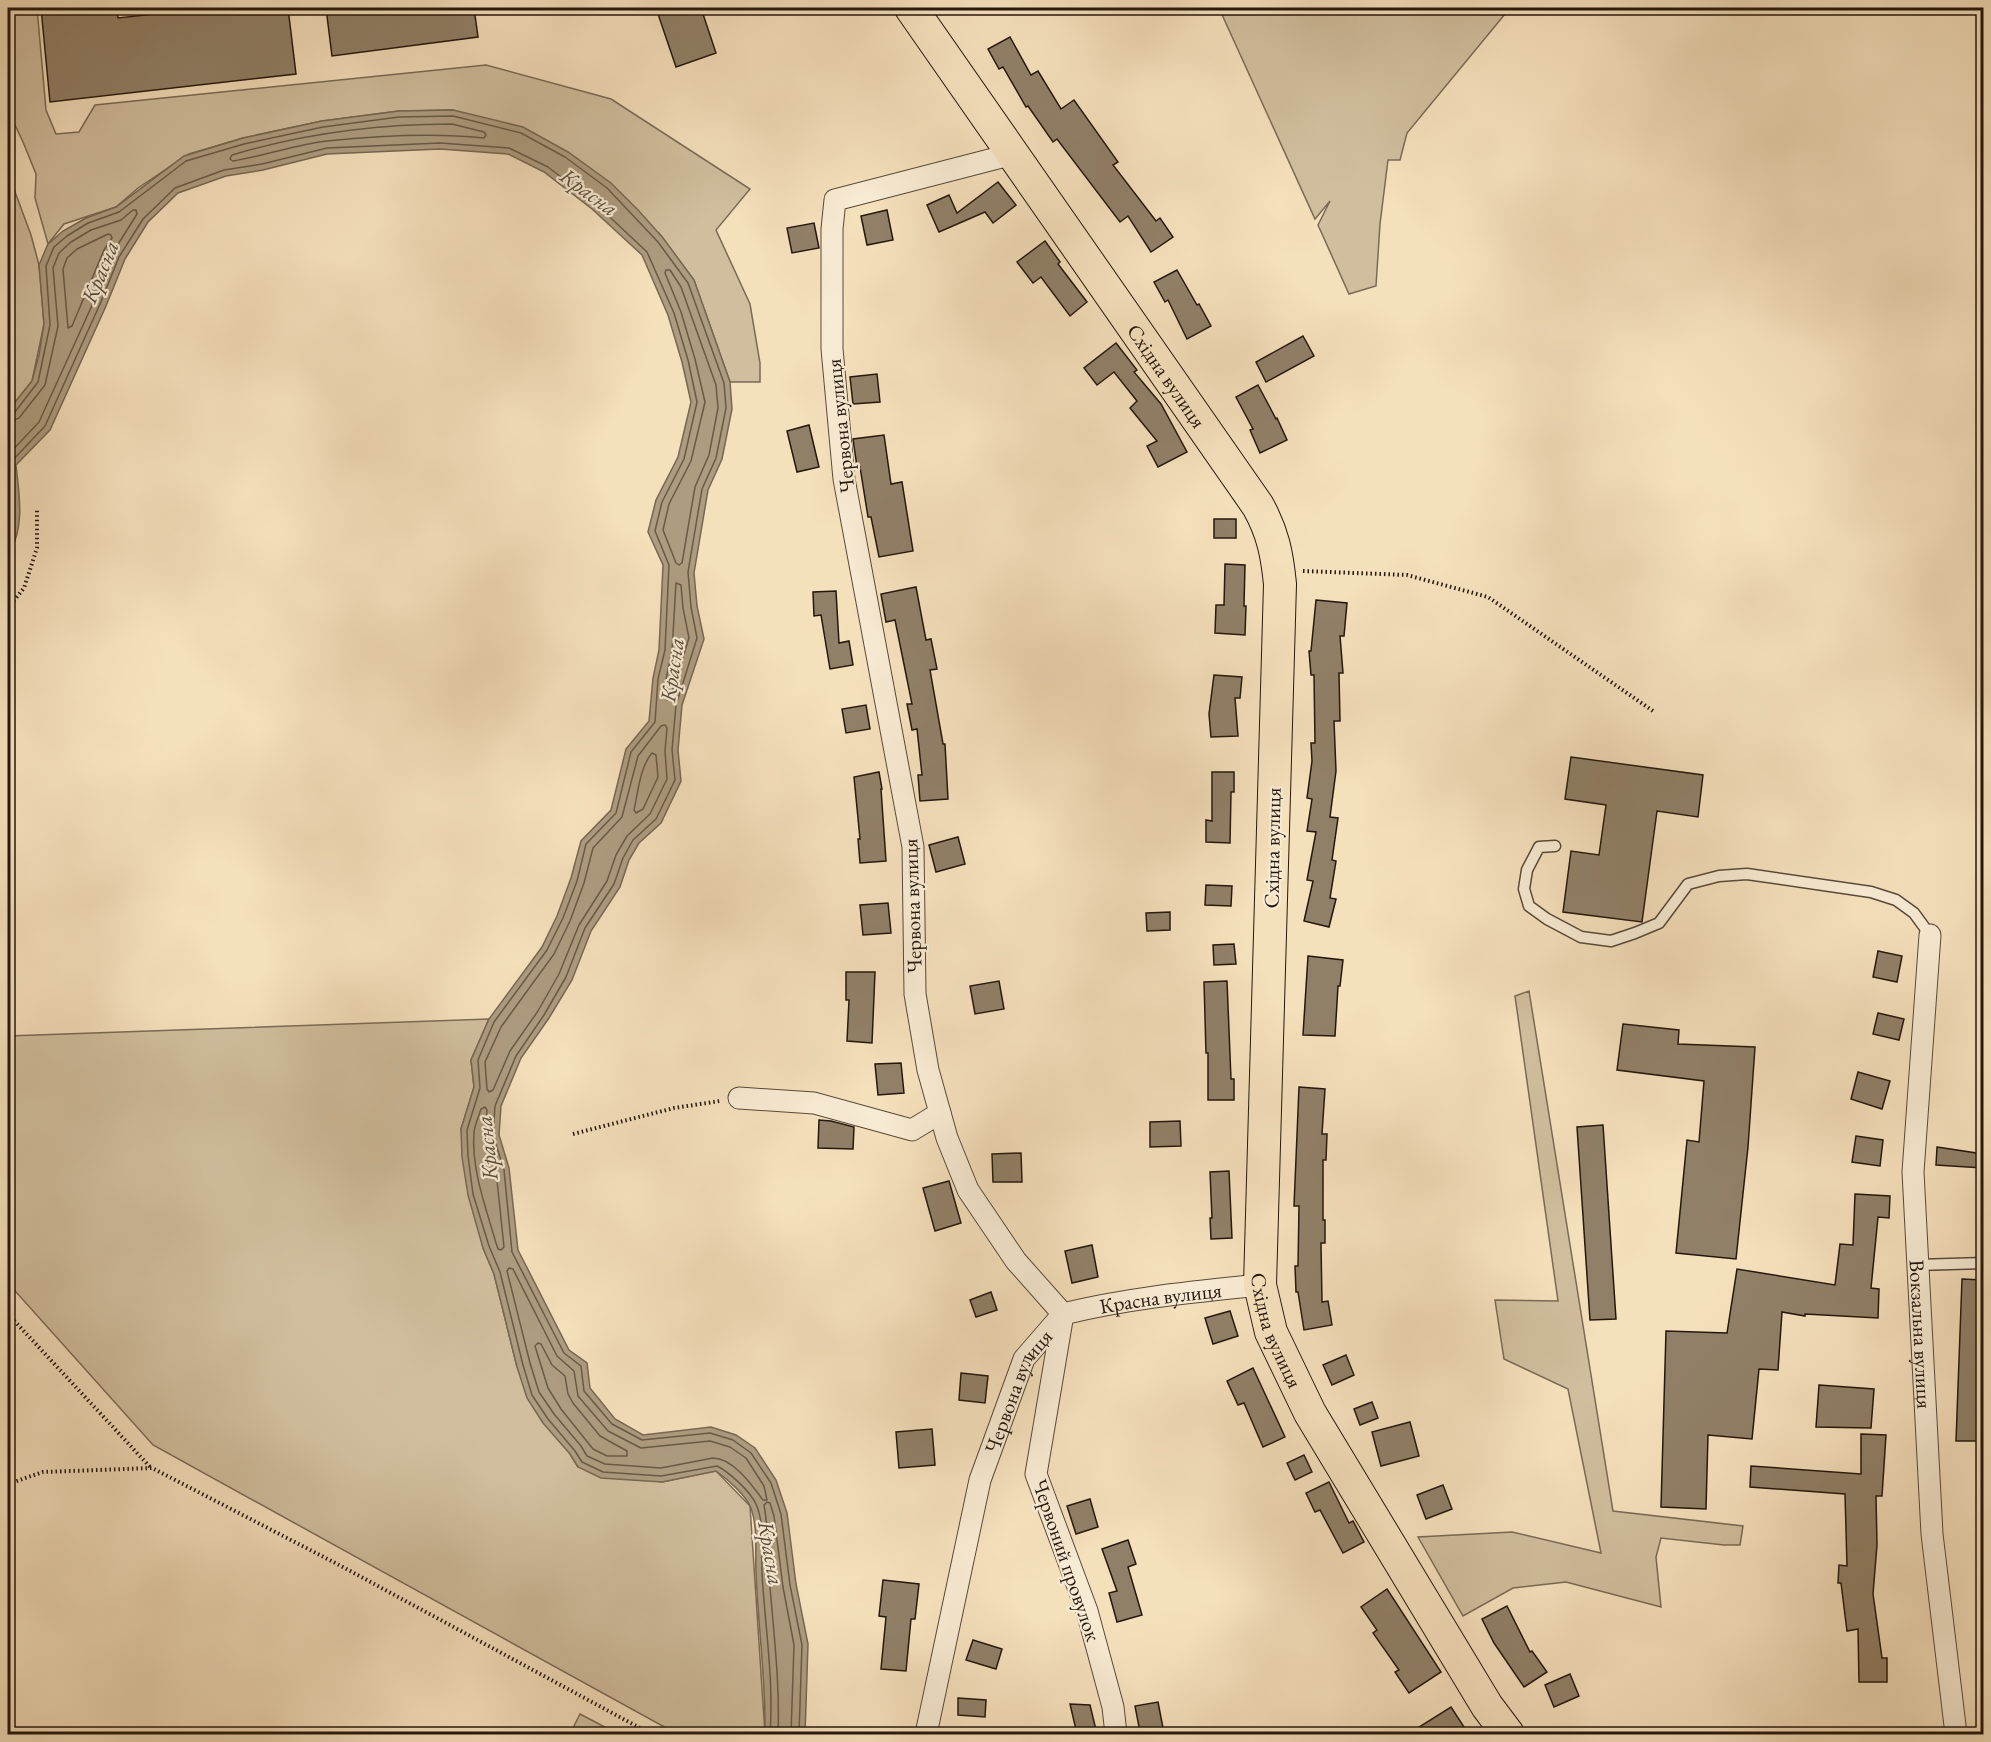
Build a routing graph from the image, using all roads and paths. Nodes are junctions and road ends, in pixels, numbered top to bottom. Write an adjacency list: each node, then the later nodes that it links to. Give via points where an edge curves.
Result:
1 (911, 8): 2 (main road, Східна вулиця)
2 (1013, 154): 4 (main road, Східна вулиця, via 1258,506 1275,545); 10 (street, Червона вулиця, via 835,200 832,229 832,349 844,479 913,847 915,994)
3 (37, 510): 5 (path, via 37,548 24,588)
4 (1279, 570): 6 (path, via 1407,575 1488,597); 14 (main road, Східна вулиця)
5 (8, 608)
6 (1653, 711)
7 (1555, 846): 8 (lane, via 1539,847 1527,870 1524,889 1529,906 1581,937 1611,941 1635,933 1659,923 1688,884 1747,874 1871,892 1896,900 1914,913)
8 (1930, 935): 13 (street, Вокзальна вулиця, via 1913,1172)
9 (739, 1098): 10 (street, via 814,1103 912,1130); 11 (path, via 674,1108)
10 (940, 1113): 16 (street, Червона вулиця, via 968,1190 1016,1261)
11 (573, 1134)
12 (1983, 1263): 13 (lane)
13 (1917, 1265): 23 (street, Вокзальна вулиця, via 1932,1534)
14 (1260, 1286): 16 (street, Красна вулиця, via 1146,1297); 22 (main road, Східна вулиця, via 1271,1332 1310,1413 1487,1706)
15 (8, 1314): 17 (path)
16 (1063, 1314): 20 (street, Червона вулиця, via 1024,1359 980,1480); 21 (street, Червоний провулок, via 1036,1474 1087,1611 1113,1707)
17 (152, 1468): 18 (path, via 43,1472); 19 (path)
18 (8, 1484)
19 (651, 1734)
20 (926, 1734)
21 (1116, 1734)
22 (1508, 1734)
23 (1956, 1734)

